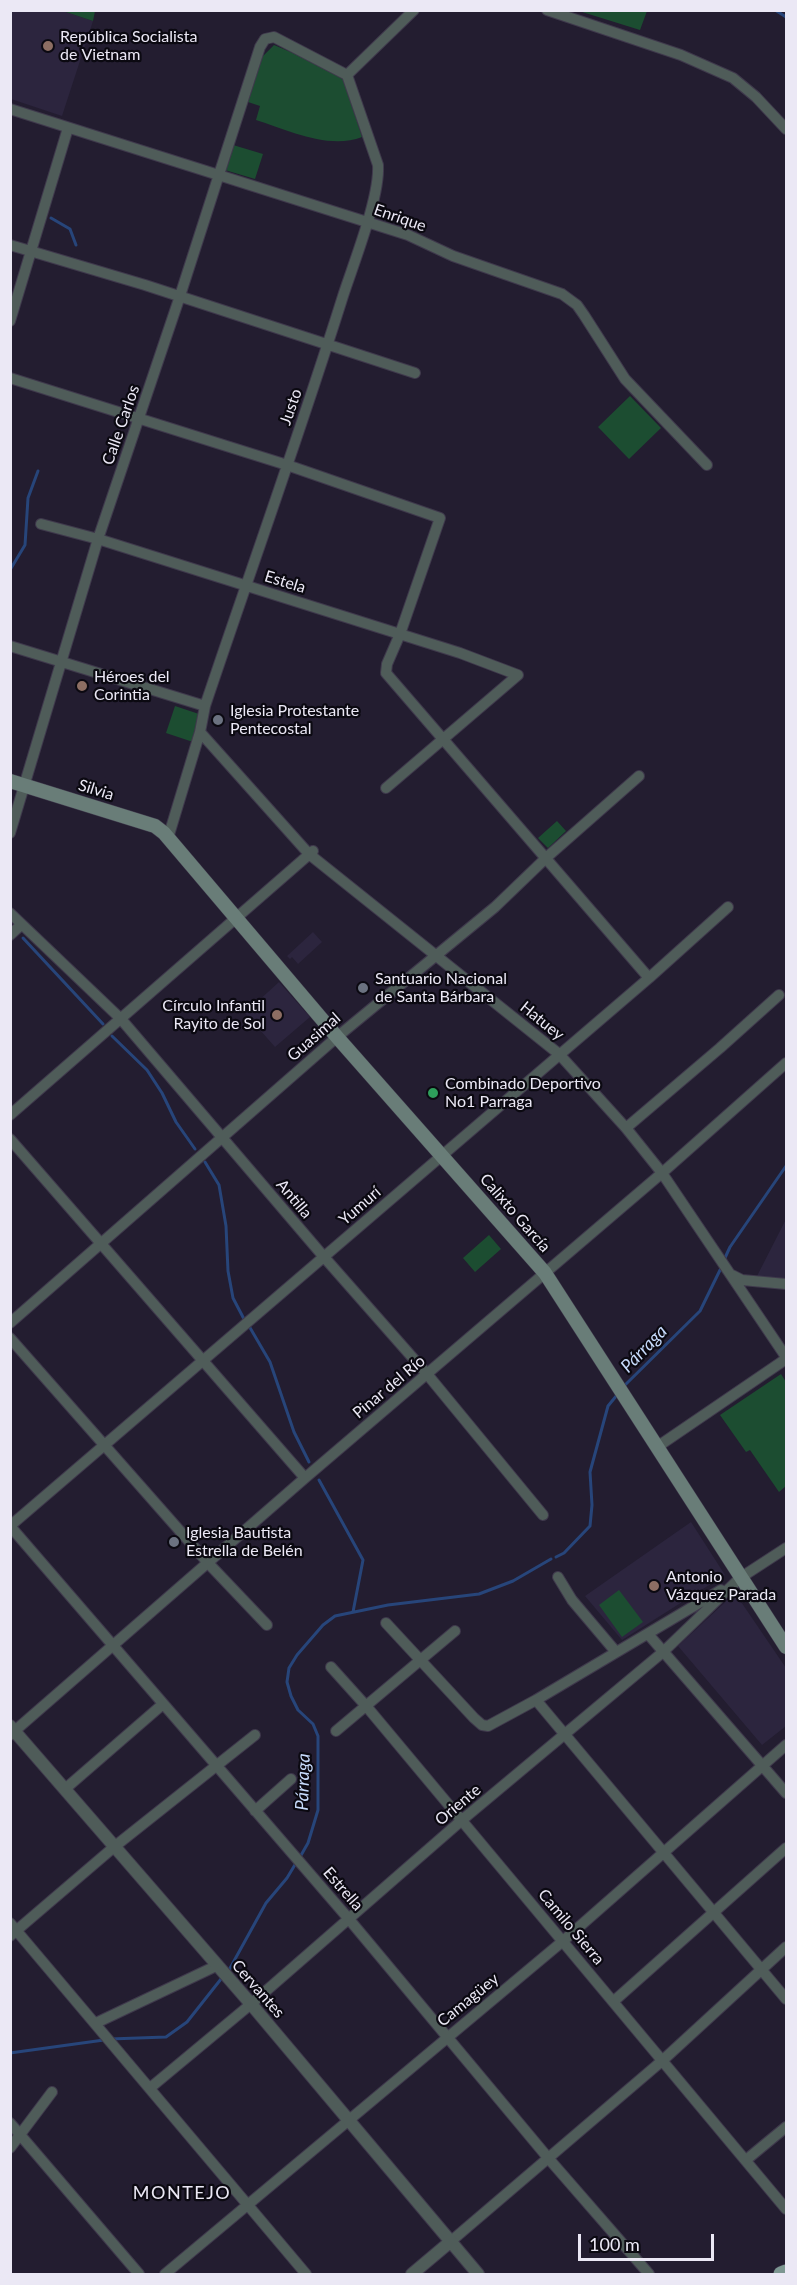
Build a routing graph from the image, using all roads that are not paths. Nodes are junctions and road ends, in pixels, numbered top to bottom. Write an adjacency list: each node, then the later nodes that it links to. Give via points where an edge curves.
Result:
1 (414, 10): 3 (street)
2 (547, 10): 6 (street, via 681,55 733,78)
3 (347, 75): 7 (street, Calle Carlos, via 274,37 265,39); 8 (street, Justo, via 378,165)
4 (10, 109): 5 (street, Enrique)
5 (68, 128): 7 (street, Enrique); 10 (street)
6 (786, 129)
7 (217, 176): 8 (street, Enrique); 11 (street, Calle Carlos)
8 (367, 222): 13 (street, Justo); 18 (street, Enrique, via 570,299 626,379)
9 (10, 244): 10 (street)
10 (32, 251): 11 (street); 12 (street)
11 (179, 297): 13 (street); 16 (street, Calle Carlos)
12 (10, 321)
13 (328, 345): 14 (street); 17 (street, Justo)
14 (415, 373)
15 (10, 378): 16 (street)
16 (138, 419): 17 (street); 20 (street, Calle Carlos)
17 (287, 465): 21 (street, Justo); 22 (street, via 440,518)
18 (707, 465)
19 (41, 524): 20 (street, Estela)
20 (98, 539): 21 (street, Estela); 24 (street, Calle Carlos)
21 (245, 586): 22 (street, Estela); 25 (street, Justo)
22 (400, 634): 27 (street, via 386,672); 27 (street, Estela, via 518,675)
23 (10, 646): 24 (street)
24 (61, 663): 25 (street); 30 (street, Calle Carlos)
25 (206, 705): 26 (street, Justo)
26 (201, 732): 33 (street, Justo); 34 (street, Hatuey)
27 (443, 738): 31 (street); 35 (street)
28 (639, 776): 35 (street, Guasimal)
29 (10, 781): 30 (main road, Silvia)
30 (25, 786): 32 (street, Calle Carlos); 33 (main road, Silvia, via 155,826)
31 (386, 788)
32 (10, 833)
33 (168, 838): 38 (main road, Calixto García)
34 (311, 853): 38 (street); 41 (street, Hatuey)
35 (547, 857): 41 (street, Guasimal, via 495,907); 42 (street)
36 (728, 908): 42 (street, Yumurí)
37 (10, 913): 39 (street, Antilla)
38 (236, 919): 44 (street); 45 (main road, Calixto García)
39 (21, 925): 40 (street); 44 (street, Antilla)
40 (10, 935)
41 (436, 954): 45 (street, Guasimal); 46 (street, Hatuey)
42 (649, 978): 46 (street, Yumurí)
43 (778, 995): 49 (street)
44 (121, 1018): 48 (street); 50 (street, Antilla)
45 (337, 1037): 50 (street, Guasimal); 52 (main road, Calixto García)
46 (559, 1054): 49 (street, Hatuey); 52 (street, Yumurí)
47 (786, 1063): 53 (street, Pinar del Río)
48 (10, 1115)
49 (626, 1128): 53 (street, Hatuey)
50 (222, 1137): 54 (street, Guasimal); 55 (street, Antilla)
51 (10, 1139): 54 (street)
52 (441, 1154): 55 (street, Yumurí); 56 (main road, Calixto García)
53 (662, 1173): 56 (street, Pinar del Río); 57 (street, Hatuey)
54 (101, 1243): 59 (street, Guasimal); 62 (street)
55 (324, 1257): 62 (street, Yumurí); 63 (street, Antilla)
56 (545, 1273): 63 (street, Pinar del Río); 65 (main road, Calixto García)
57 (732, 1274): 58 (street, via 742,1280); 61 (street, Hatuey)
58 (786, 1284)
59 (10, 1323)
60 (10, 1338): 64 (street)
61 (786, 1358): 65 (street)
62 (202, 1360): 64 (street, Yumurí); 66 (street)
63 (427, 1374): 66 (street, Pinar del Río); 67 (street, Antilla)
64 (105, 1445): 68 (street, Yumurí); 70 (street)
65 (657, 1447): 72 (main road, Calixto García)
66 (305, 1478): 70 (street, Pinar del Río)
67 (543, 1515)
68 (10, 1526): 77 (street, Estrella)
69 (786, 1548): 72 (street, Oriente)
70 (209, 1564): 74 (street); 77 (street, Pinar del Río)
71 (558, 1577): 79 (street)
72 (740, 1578): 76 (street); 78 (main road, Calixto García); 80 (street, Oriente)
73 (386, 1623): 81 (street)
74 (267, 1625)
75 (455, 1631): 81 (street)
76 (648, 1634): 79 (street); 80 (street)
77 (113, 1644): 84 (street, Estrella); 86 (street, Pinar del Río)
78 (786, 1647)
79 (616, 1652): 83 (street)
80 (663, 1652): 89 (street, Oriente); 92 (street)
81 (422, 1660): 83 (street, via 482,1725 495,1724); 85 (street)
82 (331, 1666): 85 (street, Camilo Sierra)
83 (536, 1700): 89 (street)
84 (162, 1704): 91 (street, Estrella); 94 (street)
85 (367, 1707): 87 (street); 97 (street, Camilo Sierra)
86 (12, 1731): 94 (street, Cervantes)
87 (336, 1731)
88 (255, 1735): 91 (street)
89 (564, 1735): 97 (street, Oriente); 100 (street)
90 (786, 1745): 92 (street, Camagüey)
91 (216, 1765): 96 (street, Estrella); 98 (street)
92 (764, 1765): 95 (street); 100 (street, Camagüey)
93 (291, 1779): 96 (street)
94 (65, 1789): 98 (street, Cervantes)
95 (786, 1793)
96 (255, 1811): 102 (street, Estrella)
97 (462, 1820): 102 (street, Oriente); 104 (street, Camilo Sierra)
98 (114, 1847): 103 (street); 107 (street, Cervantes)
99 (786, 1848): 101 (street)
100 (664, 1852): 101 (street); 104 (street, Camagüey)
101 (715, 1912): 106 (street); 109 (street)
102 (348, 1918): 110 (street, Oriente); 112 (street, Estrella)
103 (13, 1930): 111 (street)
104 (563, 1941): 109 (street, Camilo Sierra); 112 (street, Camagüey)
105 (786, 1947): 106 (street)
106 (761, 1969): 108 (street); 113 (street)
107 (222, 1972): 110 (street, Cervantes); 111 (street)
108 (786, 1999)
109 (614, 2001): 113 (street, Camilo Sierra)
110 (250, 2004): 114 (street, Oriente); 116 (street, Cervantes)
111 (99, 2027): 114 (street)
112 (447, 2037): 116 (street, Camagüey); 121 (street, Estrella)
113 (663, 2060): 121 (street); 122 (street, Camilo Sierra)
114 (150, 2088): 123 (street)
115 (52, 2092): 119 (street)
116 (348, 2122): 123 (street, Camagüey); 125 (street, Cervantes)
117 (10, 2123): 119 (street)
118 (786, 2127): 122 (street)
119 (20, 2135): 120 (street); 127 (street)
120 (10, 2148)
121 (549, 2159): 125 (street); 132 (street, Estrella)
122 (746, 2160): 124 (street, Camilo Sierra)
123 (248, 2204): 128 (street, Camagüey); 129 (street)
124 (786, 2209)
125 (450, 2242): 130 (street); 131 (street, Cervantes)
126 (786, 2272): 133 (main road)
127 (139, 2274)
128 (165, 2274)
129 (306, 2274)
130 (412, 2274)
131 (478, 2274)
132 (650, 2274)
133 (781, 2274)

